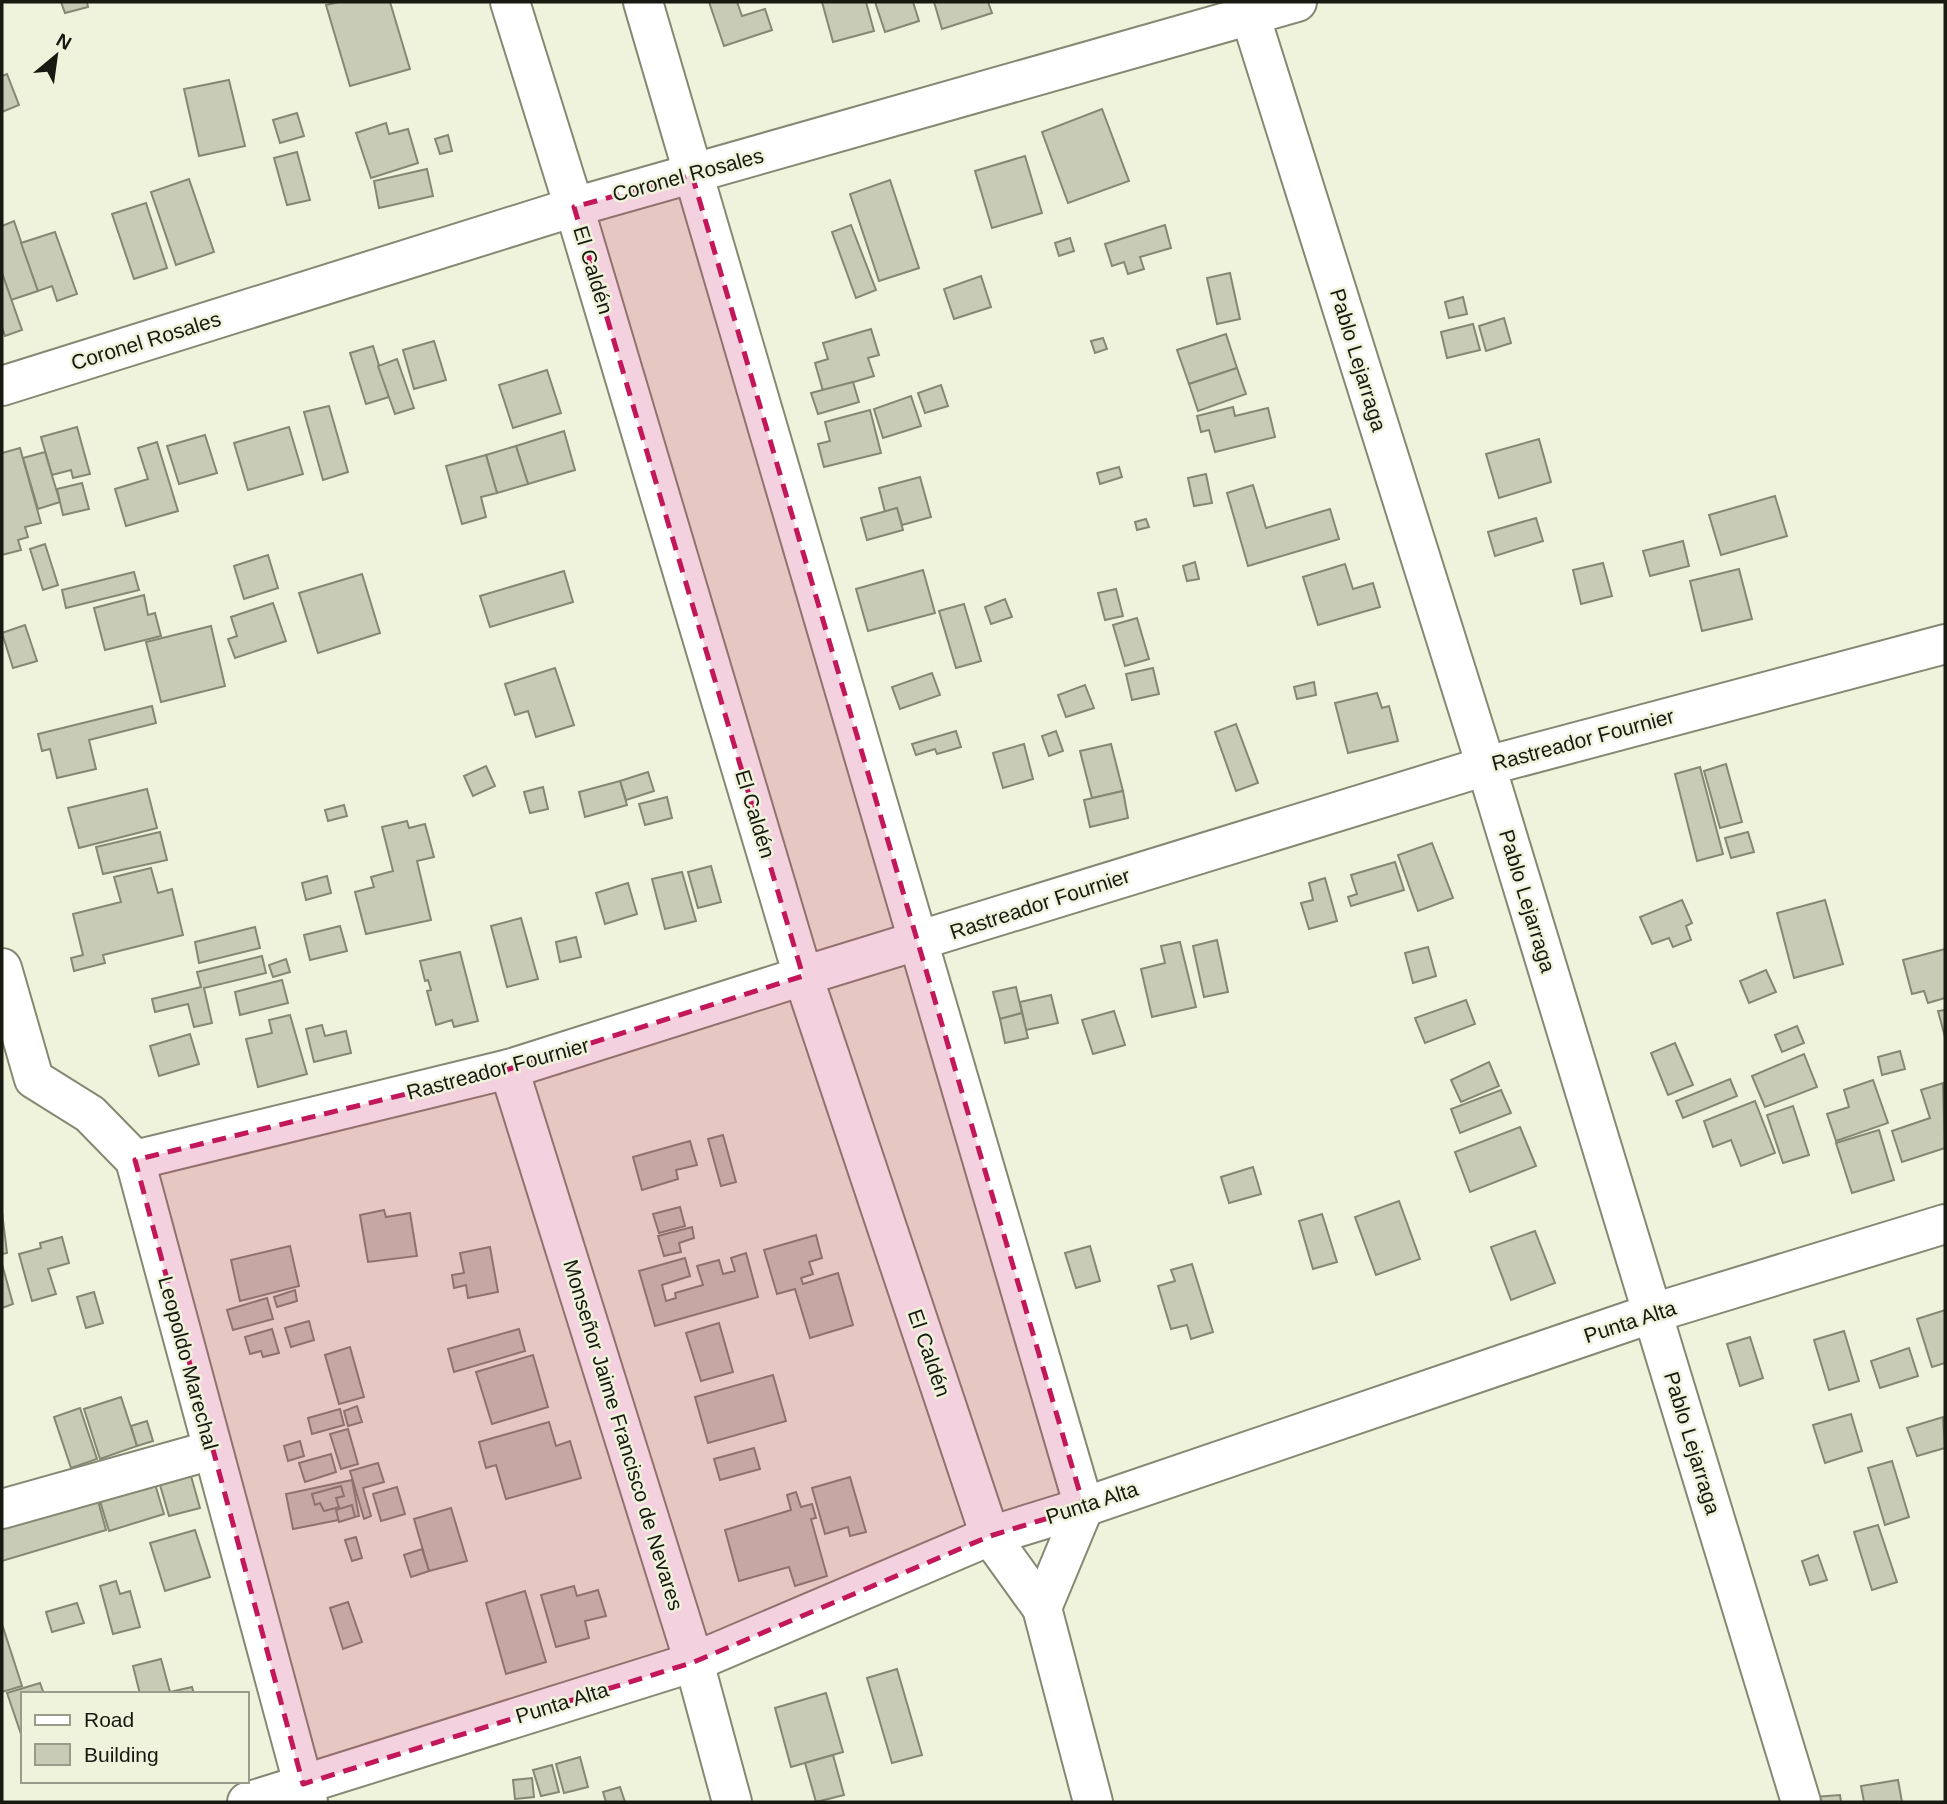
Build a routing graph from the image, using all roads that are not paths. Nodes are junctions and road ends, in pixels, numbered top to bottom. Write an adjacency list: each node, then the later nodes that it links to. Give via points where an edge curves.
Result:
1 (510, 2): 6 (street, El Caldén)
2 (643, 2): 5 (street)
3 (1297, 2): 4 (street, Coronel Rosales)
4 (1249, 9): 5 (street, Coronel Rosales); 9 (street, Pablo Lejarraga)
5 (692, 175): 6 (street, Coronel Rosales); 10 (street)
6 (574, 207): 7 (street, Coronel Rosales); 12 (street, El Caldén)
7 (2, 386)
8 (1945, 645): 9 (street, Rastreador Fournier)
9 (1486, 766): 10 (street, Rastreador Fournier); 17 (street, Pablo Lejarraga)
10 (917, 943): 12 (street, Rastreador Fournier); 19 (street)
11 (2, 968): 14 (street, Leopoldo Marechal)
12 (803, 976): 13 (street, Rastreador Fournier); 21 (street, El Caldén)
13 (509, 1069): 15 (street, Rastreador Fournier); 23 (street, Monseñor Jaime Francisco de Nevares)
14 (18, 1085): 15 (street, Leopoldo Marechal, via 90,1114)
15 (135, 1160): 18 (street, Leopoldo Marechal)
16 (1945, 1224): 17 (street, Punta Alta)
17 (1653, 1313): 19 (street, Punta Alta); 28 (street, Pablo Lejarraga)
18 (212, 1450): 20 (street); 24 (street, Leopoldo Marechal)
19 (1084, 1507): 21 (street, Punta Alta); 22 (street)
20 (2, 1509)
21 (990, 1536): 22 (street, El Caldén); 23 (street, Punta Alta)
22 (1042, 1608): 27 (street, El Caldén)
23 (694, 1662): 24 (street, Punta Alta); 26 (street, Monseñor Jaime Francisco de Nevares)
24 (305, 1793): 25 (street, Punta Alta)
25 (247, 1802)
26 (732, 1802)
27 (1093, 1802)
28 (1801, 1802)

